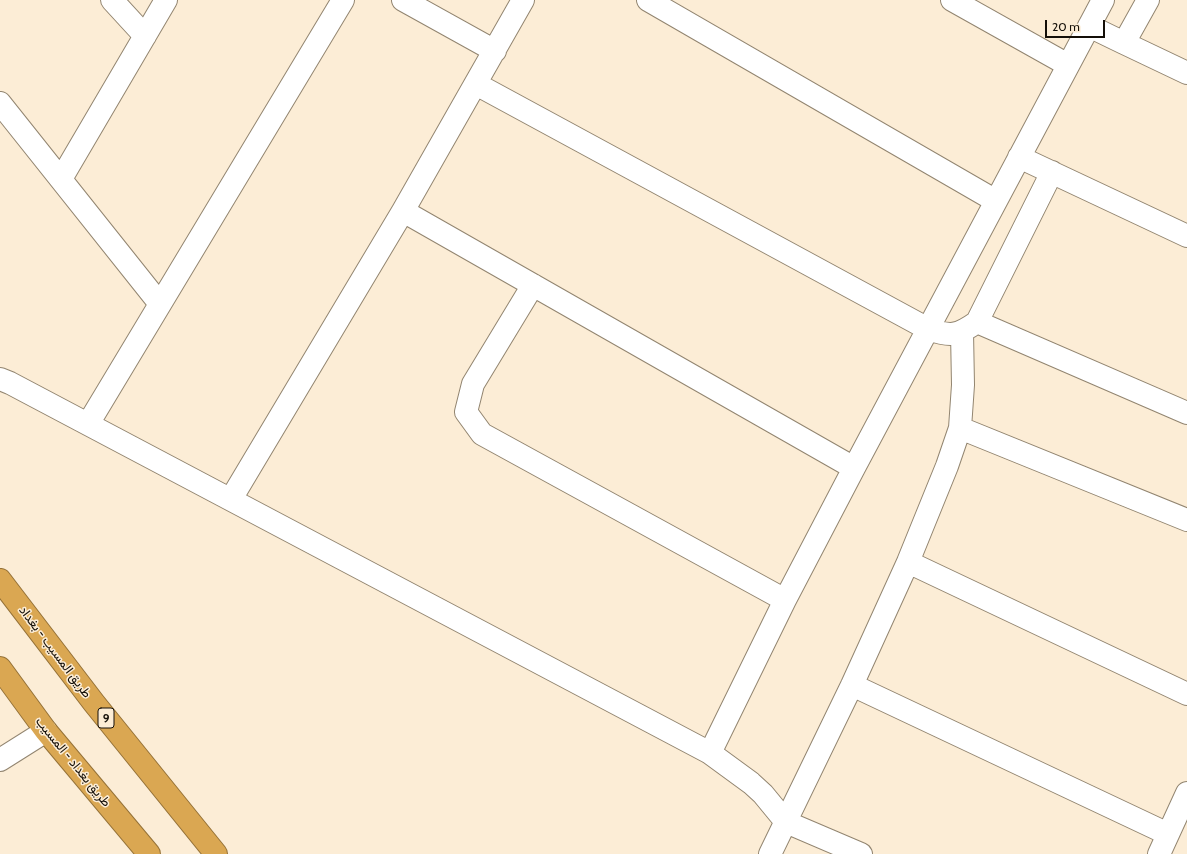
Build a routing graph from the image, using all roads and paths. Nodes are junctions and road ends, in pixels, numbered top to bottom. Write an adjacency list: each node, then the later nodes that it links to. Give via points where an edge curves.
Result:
1 (112, 0): 11 (street)
2 (166, 0): 11 (street)
3 (343, 0): 25 (street)
4 (403, 0): 13 (street)
5 (523, 0): 13 (street)
6 (648, 0): 21 (street)
7 (952, 0): 14 (street)
8 (1103, 0): 10 (street)
9 (1148, 0): 12 (street)
10 (1089, 26): 12 (street); 14 (street)
11 (145, 36): 20 (street)
12 (1124, 43): 15 (street)
13 (495, 51): 16 (street)
14 (1068, 65): 18 (street)
15 (1187, 72)
16 (476, 84): 22 (street); 27 (street)
17 (0, 103): 20 (street)
18 (1019, 157): 19 (street); 21 (street)
19 (1052, 172): 23 (street); 26 (street)
20 (61, 179): 25 (street)
21 (996, 201): 27 (street)
22 (403, 211): 24 (street); 33 (street)
23 (1187, 236)
24 (533, 285): 32 (street); 37 (street, via 473,384 466,412 482,434)
25 (160, 304): 30 (street)
26 (970, 327): 27 (street, via 944,335); 29 (street); 31 (street)
27 (928, 329): 32 (street)
28 (0, 379): 30 (street)
29 (1187, 413)
30 (88, 424): 33 (street)
31 (960, 428): 34 (street); 35 (street)
32 (854, 468): 37 (street)
33 (231, 499): 42 (street)
34 (1187, 520)
35 (908, 562): 39 (street); 40 (street)
36 (0, 580): 48 (highway, طريق المسيب - بغداد / 9, via 99,709)
37 (785, 600): 42 (street)
38 (0, 668): 41 (highway, طريق بغداد - المسيب)
39 (852, 685): 45 (street); 46 (street)
40 (1187, 694)
41 (46, 731): 43 (street); 47 (highway, طريق بغداد - المسيب)
42 (710, 753): 45 (street, via 751,783)
43 (0, 760)
44 (1187, 793): 46 (street)
45 (786, 822): 49 (street); 50 (street)
46 (1168, 834): 51 (street)
47 (149, 854)
48 (216, 854)
49 (770, 854)
50 (860, 854)
51 (1159, 854)

